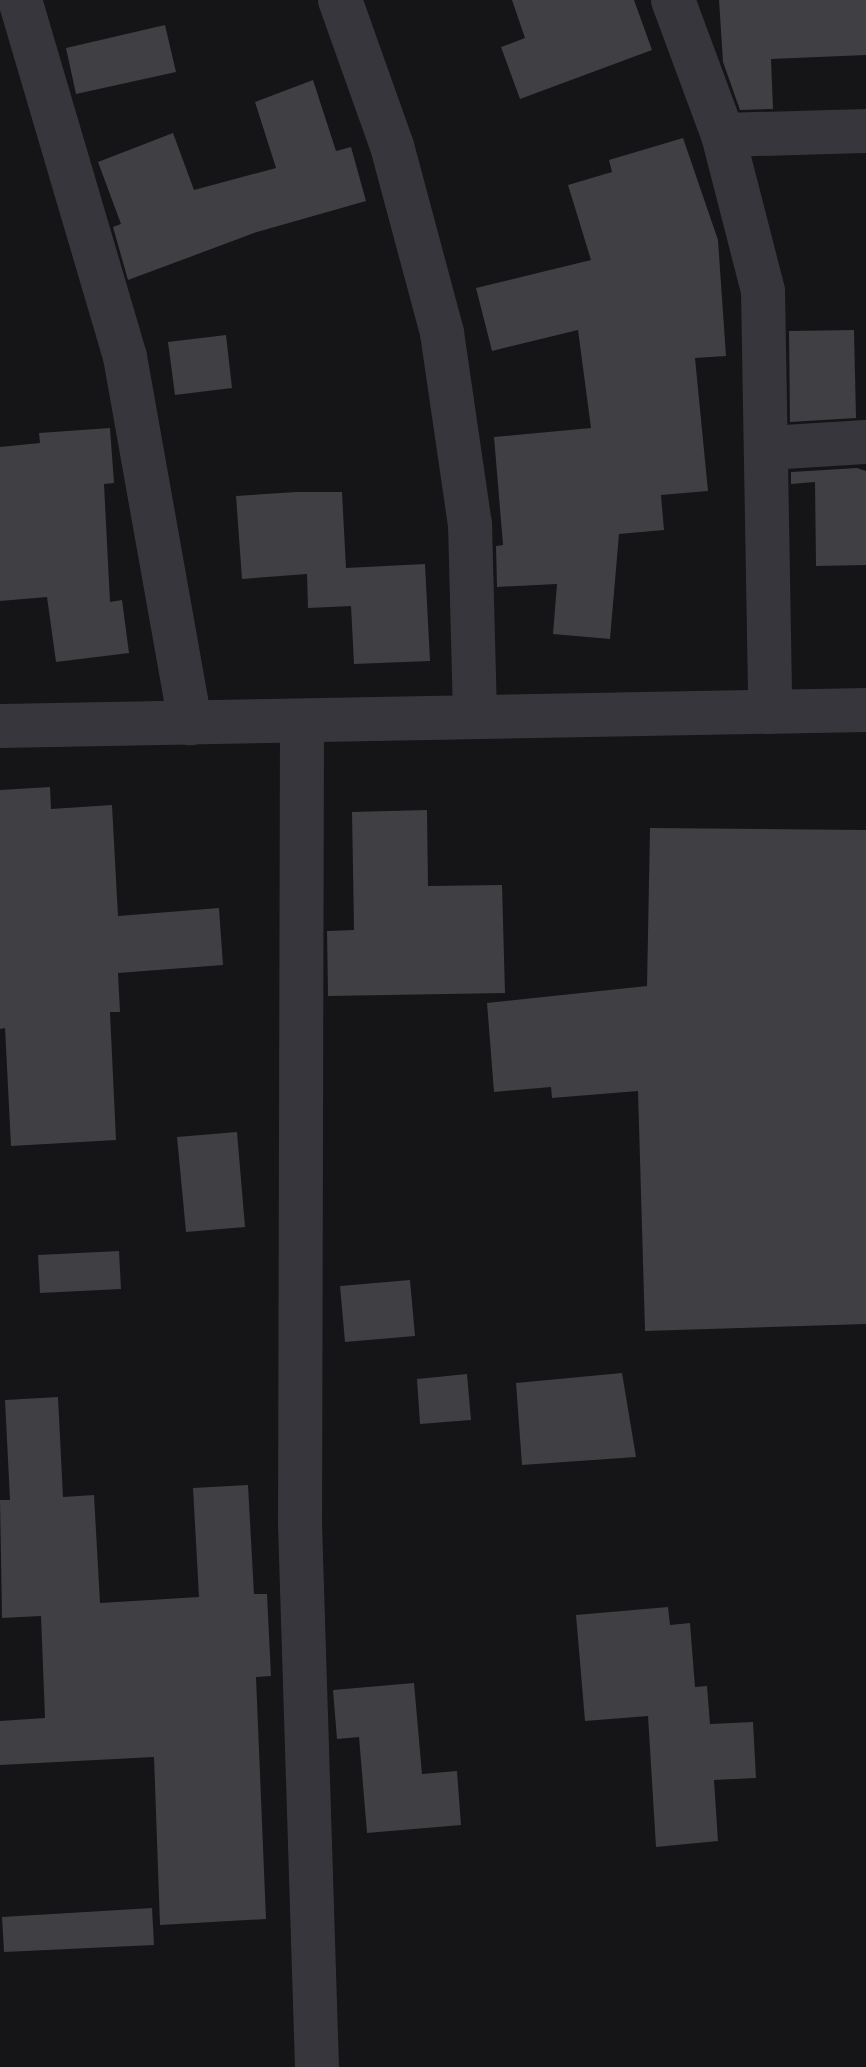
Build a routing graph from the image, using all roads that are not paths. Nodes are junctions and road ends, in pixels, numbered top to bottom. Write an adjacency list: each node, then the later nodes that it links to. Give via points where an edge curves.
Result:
1 (20, 0): 12 (street, via 125,357)
2 (340, 0): 10 (street, via 392,146 442,333 470,524)
3 (673, 0): 5 (street)
4 (866, 131): 5 (street)
5 (723, 135): 7 (street, via 763,291)
6 (866, 442): 7 (street)
7 (768, 448): 9 (street)
8 (866, 710): 9 (street)
9 (770, 712): 10 (street)
10 (475, 717): 11 (street)
11 (302, 721): 12 (street); 14 (street, via 300,1524)
12 (190, 723): 13 (street)
13 (0, 726)
14 (317, 2067)

